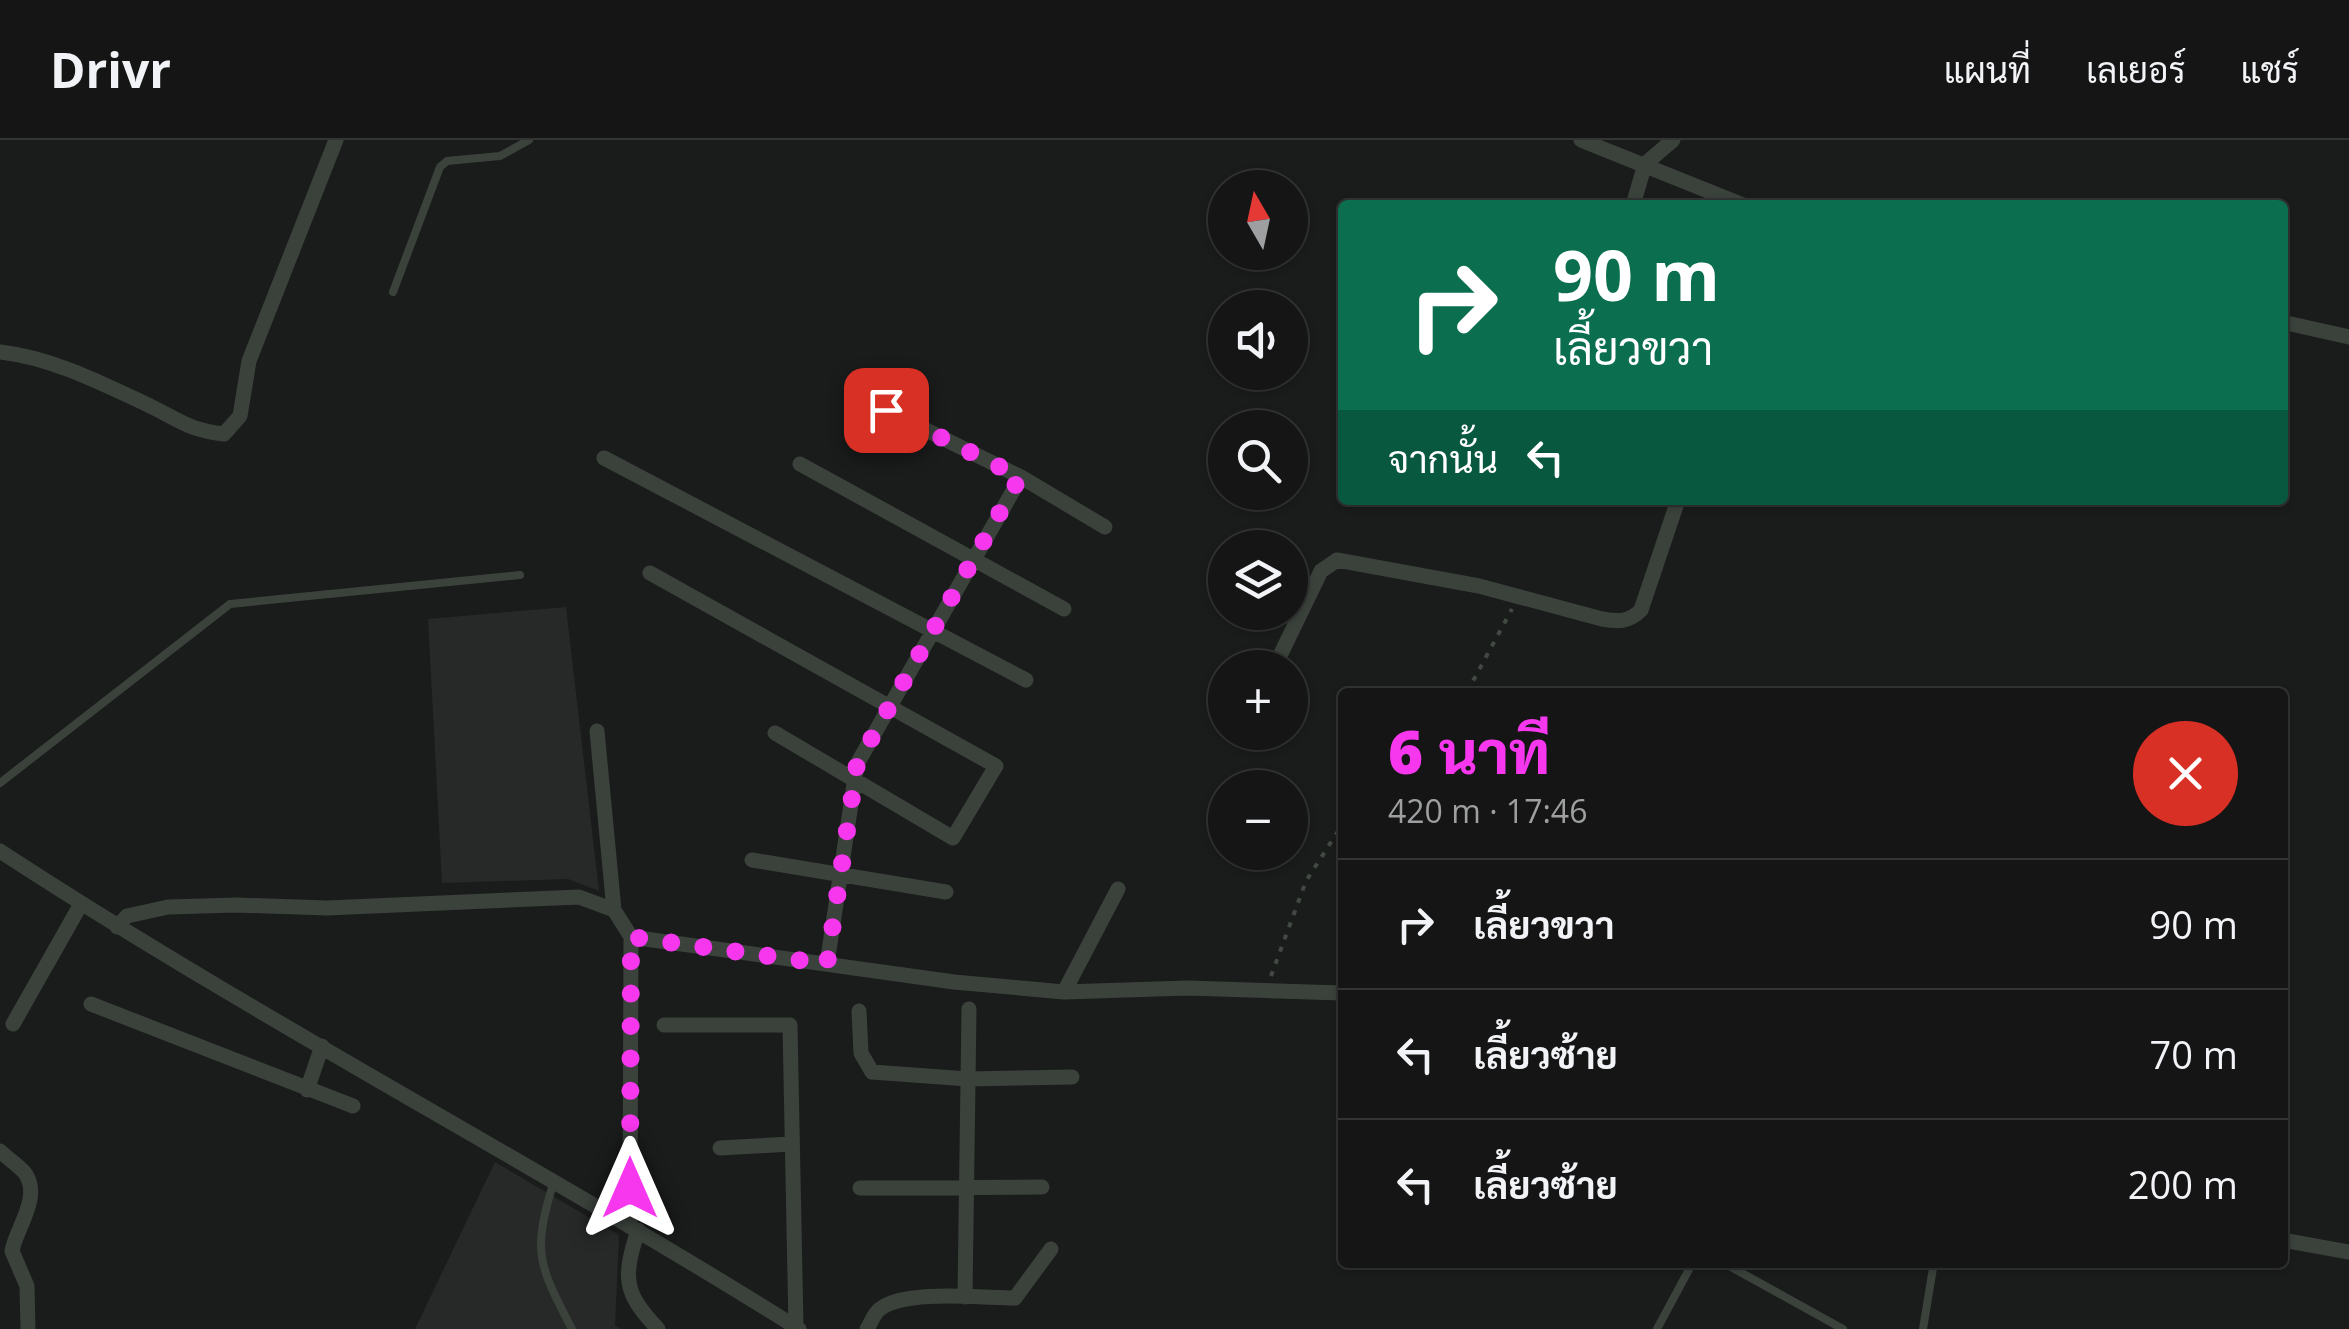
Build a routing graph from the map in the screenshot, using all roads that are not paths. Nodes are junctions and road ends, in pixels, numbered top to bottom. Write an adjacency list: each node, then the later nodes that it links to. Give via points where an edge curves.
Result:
1 (336, 140): 11 (street, via 248,361 240,416 224,434 195,431 94,379)
2 (529, 140): 8 (lane, via 500,156 447,160 440,167)
3 (1582, 140): 5 (street)
4 (1673, 140): 5 (street)
5 (1644, 164): 6 (street); 7 (street)
6 (1634, 200)
7 (1732, 200)
8 (393, 292)
9 (2288, 323): 10 (street)
10 (2349, 337)
11 (0, 352)
12 (886, 410): 15 (street)
13 (604, 458): 22 (street)
14 (800, 464): 18 (street)
15 (1020, 477): 17 (street); 18 (street)
16 (1676, 505): 23 (street, via 1633,618 1602,619 1479,586 1337,560 1321,570)
17 (1105, 527)
18 (974, 559): 21 (street); 22 (street)
19 (650, 573): 25 (street)
20 (520, 575): 29 (lane, via 230,604)
21 (1064, 608)
22 (934, 630): 24 (street); 25 (street)
23 (1283, 650)
24 (1026, 680)
25 (891, 706): 28 (street, via 857,764); 28 (street, via 996,766 954,838)
26 (598, 731): 36 (street)
27 (776, 733): 28 (street)
28 (855, 781): 32 (street)
29 (0, 783)
30 (0, 851): 35 (street)
31 (752, 860): 32 (street)
32 (841, 874): 34 (street); 39 (street)
33 (1118, 889): 40 (street)
34 (946, 892)
35 (82, 904): 37 (street); 45 (street)
36 (614, 910): 37 (street, via 557,896 327,908 168,907 128,916); 38 (street)
37 (117, 928): 47 (street)
38 (631, 937): 39 (street); 59 (street)
39 (827, 964): 40 (street)
40 (1064, 992): 41 (street)
41 (1338, 992)
42 (91, 1004): 50 (street)
43 (969, 1009): 49 (street)
44 (859, 1011): 49 (street, via 861,1053 872,1072)
45 (12, 1024)
46 (664, 1026): 52 (street, via 790,1025)
47 (322, 1046): 50 (street); 55 (street)
48 (1072, 1077): 49 (street)
49 (968, 1079): 56 (street)
50 (307, 1090): 51 (street)
51 (353, 1106)
52 (791, 1144): 53 (street); 67 (street)
53 (720, 1148)
54 (0, 1151): 68 (street, via 30,1185 12,1251 27,1286)
55 (554, 1180): 59 (street); 69 (lane, via 539,1244)
56 (967, 1186): 57 (street); 58 (street); 66 (street)
57 (1042, 1187)
58 (860, 1188)
59 (634, 1227): 67 (street); 70 (street, via 627,1286)
60 (2288, 1241): 62 (street)
61 (1051, 1249): 66 (street, via 1015,1298)
62 (2349, 1252)
63 (1689, 1268): 72 (lane)
64 (1733, 1268): 73 (lane)
65 (1933, 1268): 74 (lane)
66 (965, 1297): 71 (street, via 894,1302 878,1310)
67 (798, 1328)
68 (28, 1329)
69 (572, 1329)
70 (658, 1329)
71 (867, 1329)
72 (1657, 1329)
73 (1843, 1329)
74 (1924, 1329)

